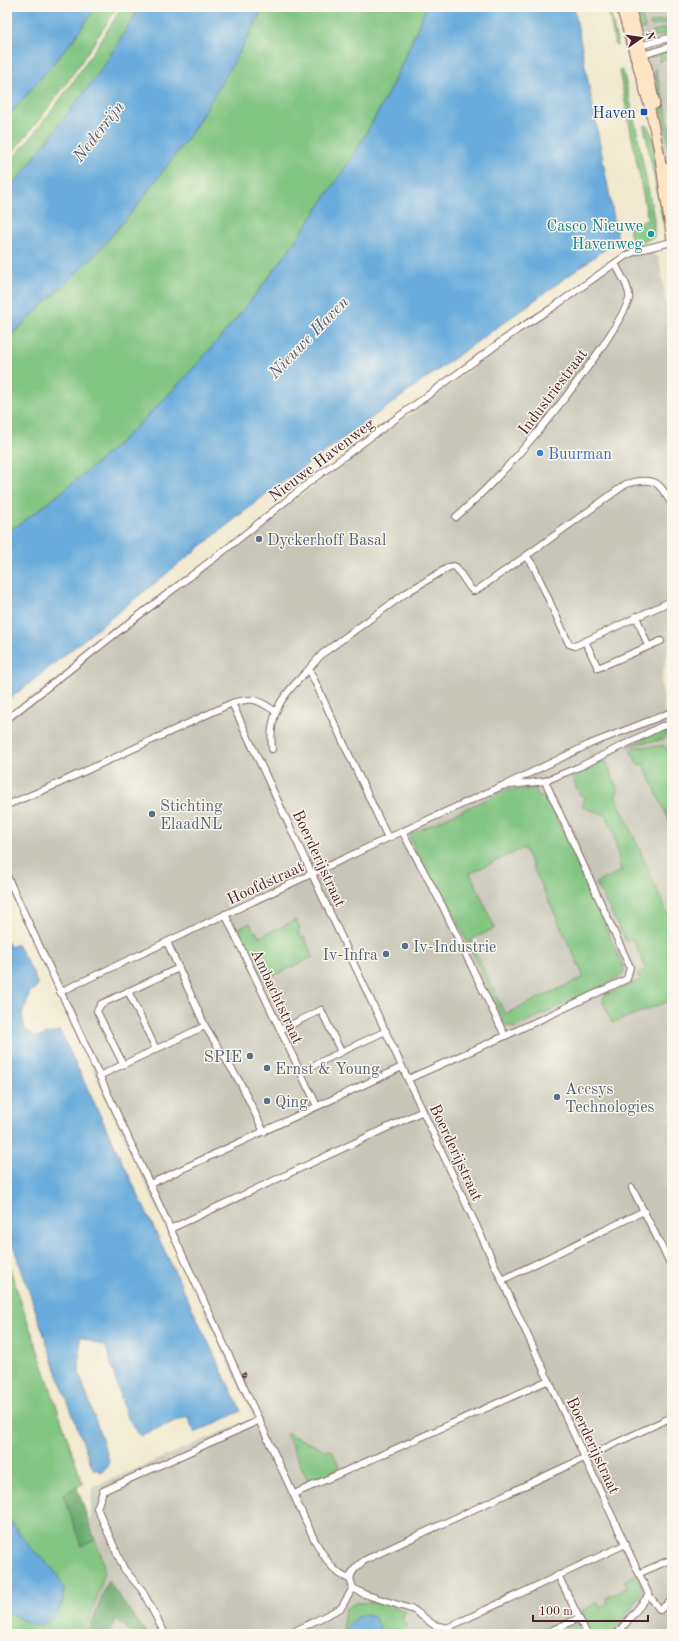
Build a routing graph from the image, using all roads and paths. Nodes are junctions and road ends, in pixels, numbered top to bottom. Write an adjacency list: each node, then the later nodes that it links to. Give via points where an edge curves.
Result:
1 (621, 7): 6 (main road)
2 (630, 7): 4 (main road)
3 (672, 37): 4 (street)
4 (640, 45): 6 (main road)
5 (672, 46): 6 (street)
6 (639, 54): 7 (main road, via 662,140); 8 (main road, via 659,150)
7 (672, 198)
8 (670, 242): 9 (street, Nieuwe Havenweg, via 631,253)
9 (615, 263): 11 (street, Industriestraat, via 628,291 629,300 609,336 529,444); 22 (street, Nieuwe Havenweg, via 511,335 312,480)
10 (672, 505): 12 (street, via 661,486 652,481 639,480 626,484)
11 (456, 517)
12 (526, 556): 15 (street, via 533,565 569,644 575,646); 18 (street, via 473,591 456,567 449,568 406,592 322,654)
13 (672, 596): 14 (street, via 669,602)
14 (636, 616): 15 (street); 17 (street)
15 (585, 641): 17 (street, via 598,668)
16 (661, 641): 17 (street)
17 (648, 646)
18 (309, 669): 20 (street, via 286,692); 31 (street)
19 (232, 703): 20 (street, via 249,698 257,699); 29 (street); 32 (street, Boerderijstraat)
20 (275, 711): 26 (street, via 271,736)
21 (672, 712): 24 (street, Hoofdstraat)
22 (7, 720)
23 (672, 726): 25 (street, Hoofdstraat, via 662,726)
24 (610, 738): 25 (street); 28 (street, Hoofdstraat, via 581,748)
25 (615, 748): 27 (street, Hoofdstraat, via 595,760)
26 (272, 749)
27 (545, 781): 28 (street, Hoofdstraat); 42 (street, via 630,967 627,979)
28 (502, 786): 30 (street, Hoofdstraat)
29 (7, 805)
30 (402, 831): 31 (street, Hoofdstraat); 42 (street, via 442,905)
31 (388, 838): 32 (street, Hoofdstraat)
32 (313, 874): 34 (street, Hoofdstraat); 41 (street, Boerderijstraat)
33 (7, 876): 38 (street)
34 (225, 914): 35 (street, Hoofdstraat); 40 (street, Ambachtstraat)
35 (167, 942): 36 (street); 38 (street, Hoofdstraat)
36 (179, 968): 37 (street); 39 (street)
37 (128, 991): 43 (street); 45 (street, via 101,1004 97,1010)
38 (60, 992): 48 (street)
39 (205, 1026): 43 (street); 52 (street, via 241,1084)
40 (280, 1030): 44 (street, via 321,1010); 47 (street, Ambachtstraat)
41 (386, 1031): 44 (street); 46 (street, Boerderijstraat)
42 (505, 1036): 49 (street)
43 (156, 1049): 45 (street)
44 (342, 1052): 47 (street)
45 (122, 1064): 48 (street)
46 (402, 1067): 49 (street, Boerderijstraat); 50 (street)
47 (300, 1072): 50 (street, Ambachtstraat)
48 (99, 1076): 53 (street)
49 (408, 1079): 51 (street, Boerderijstraat)
50 (317, 1106): 52 (street)
51 (423, 1111): 56 (street); 58 (street, Boerderijstraat)
52 (264, 1132): 53 (street)
53 (150, 1184): 56 (street)
54 (632, 1188): 55 (street)
55 (644, 1211): 57 (street); 58 (street)
56 (170, 1229): 61 (street)
57 (672, 1267)
58 (502, 1280): 59 (street, Boerderijstraat)
59 (549, 1380): 62 (street, Boerderijstraat); 63 (street)
60 (672, 1416): 62 (street)
61 (260, 1420): 63 (street); 74 (street, via 103,1491 97,1508 124,1569 142,1590)
62 (586, 1457): 64 (street, Boerderijstraat); 68 (street, via 365,1560 352,1572)
63 (294, 1494): 68 (street, via 315,1541 327,1560 339,1574)
64 (626, 1544): 66 (street, Boerderijstraat); 67 (street)
65 (672, 1559): 66 (street)
66 (640, 1573): 70 (street, Boerderijstraat)
67 (558, 1575): 72 (street); 73 (street, via 455,1623)
68 (350, 1579): 69 (street)
69 (353, 1588): 73 (street, via 414,1610 434,1625); 75 (street, via 341,1608)
70 (649, 1594): 71 (street, Boerderijstraat, via 660,1610); 79 (street)
71 (672, 1600)
72 (579, 1618): 77 (street); 78 (street)
73 (449, 1631): 76 (street)
74 (165, 1634)
75 (289, 1634)
76 (434, 1634)
77 (544, 1634)
78 (587, 1634)
79 (617, 1634)

